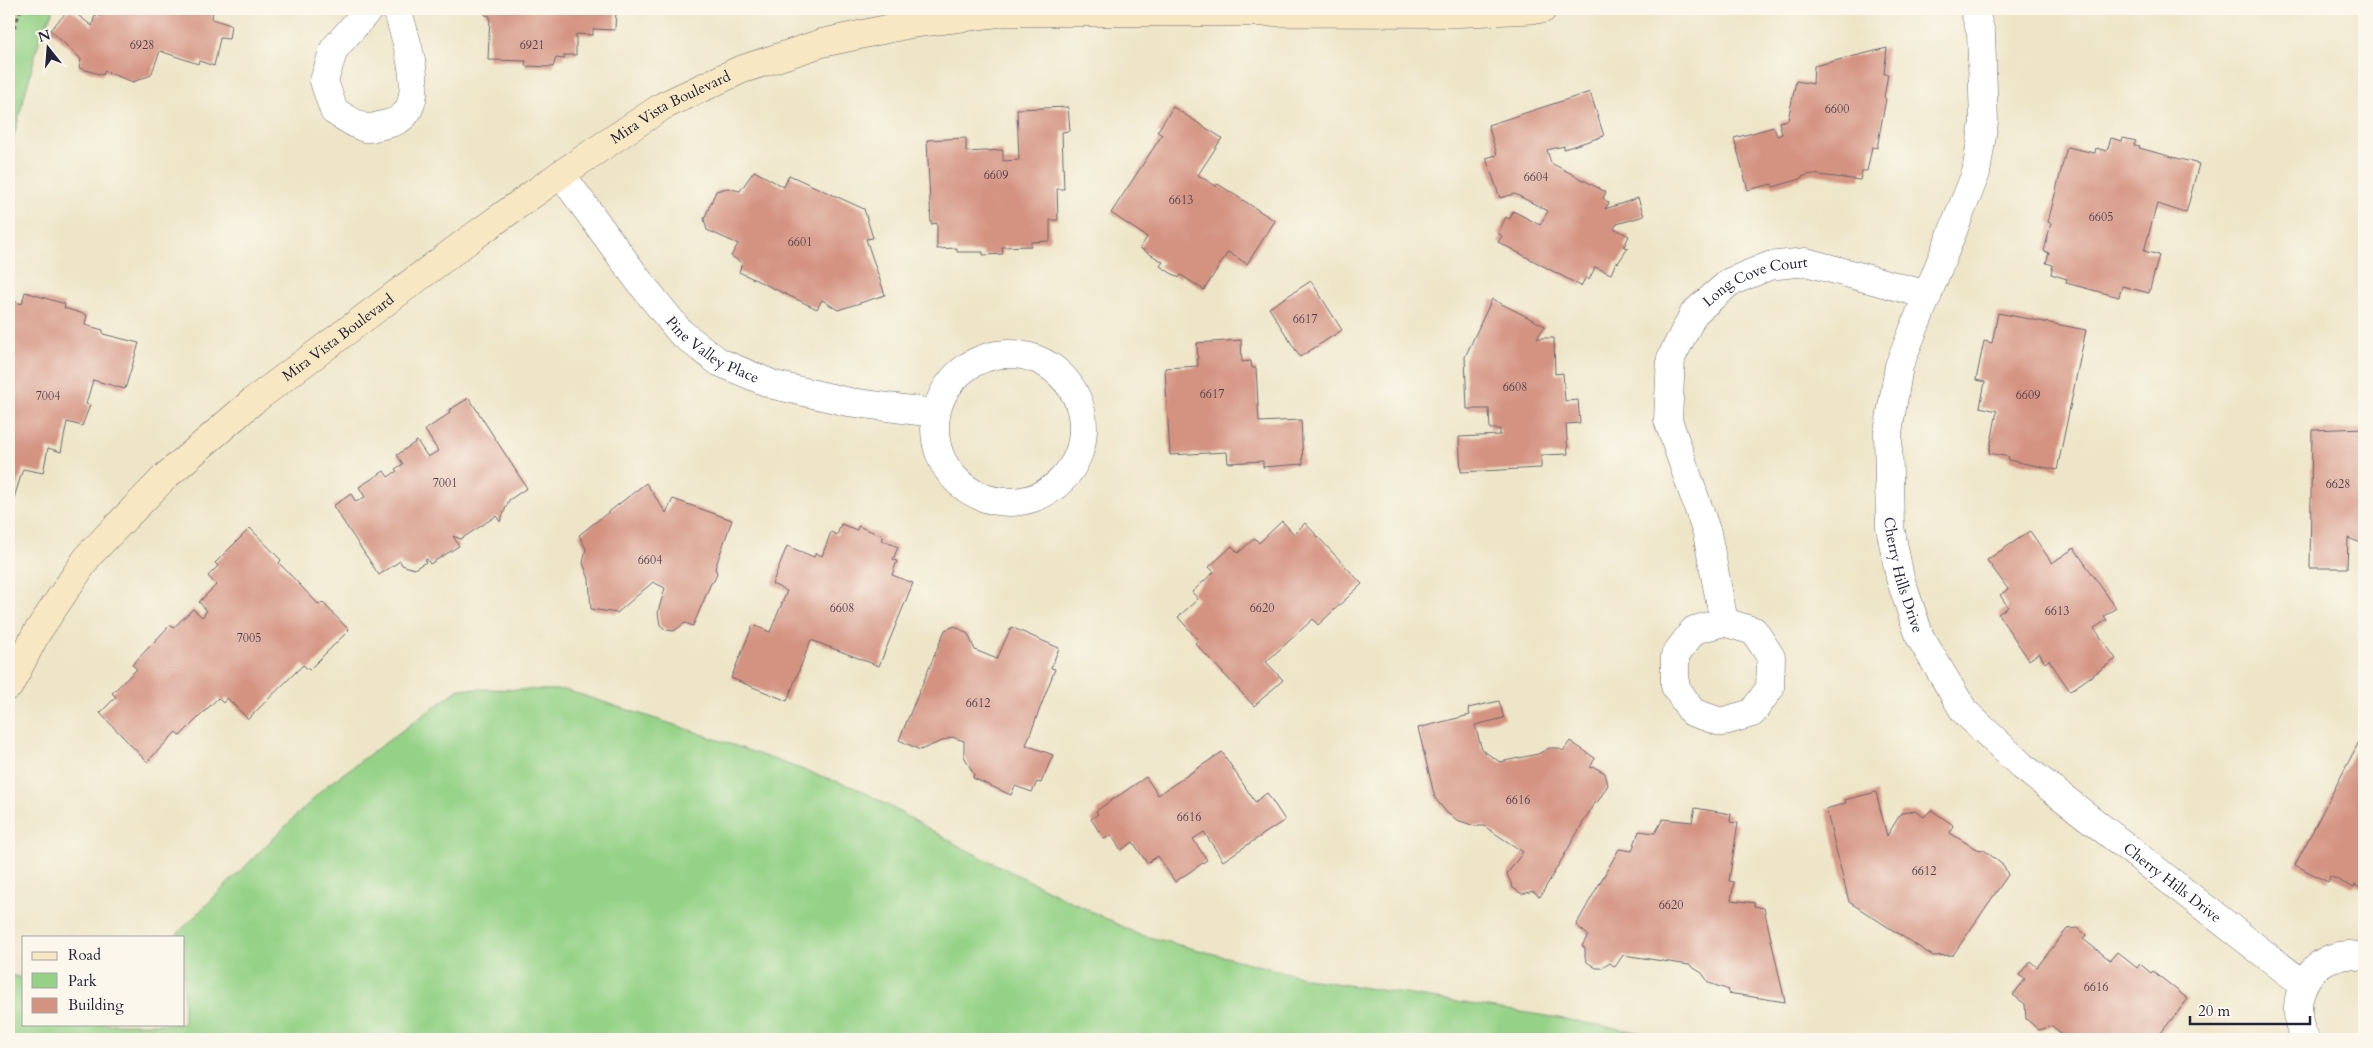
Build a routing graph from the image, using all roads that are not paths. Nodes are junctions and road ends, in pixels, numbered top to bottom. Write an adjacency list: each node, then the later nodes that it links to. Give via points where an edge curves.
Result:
1 (369, 9): 2 (street, via 334,49 324,82 334,111 365,128 390,124 402,118 412,103 413,63)
2 (397, 9)
3 (1543, 9): 5 (street, Mira Vista Boulevard, via 1459,13)
4 (1974, 9): 7 (street, Cherry Hills Drive, via 1981,33 1984,122 1976,173)
5 (1080, 10): 6 (street, Mira Vista Boulevard, via 1006,12 910,24 822,43 740,70 663,106)
6 (562, 174): 8 (street, Pine Valley Place, via 681,333 719,362 774,385 849,402); 10 (street, Mira Vista Boulevard, via 253,401 165,477 89,554 36,634)
7 (1928, 294): 9 (street, Long Cove Court, via 1806,262 1769,266 1730,282 1694,313 1671,358 1668,420 1707,533); 12 (street, Cherry Hills Drive, via 1899,366 1888,432 1890,526 1900,578 1920,637 1964,711 2022,766)
8 (934, 413): 8 (street, via 952,378 985,356 1024,354 1060,371 1081,404 1084,443 1066,478 1034,500 994,502 958,485 937,452)
9 (1724, 622)
10 (9, 686)
11 (2364, 957): 12 (street, via 2344,956 2326,962 2315,968)
12 (2304, 984): 13 (street, via 2297,1010)
13 (2305, 1039)

